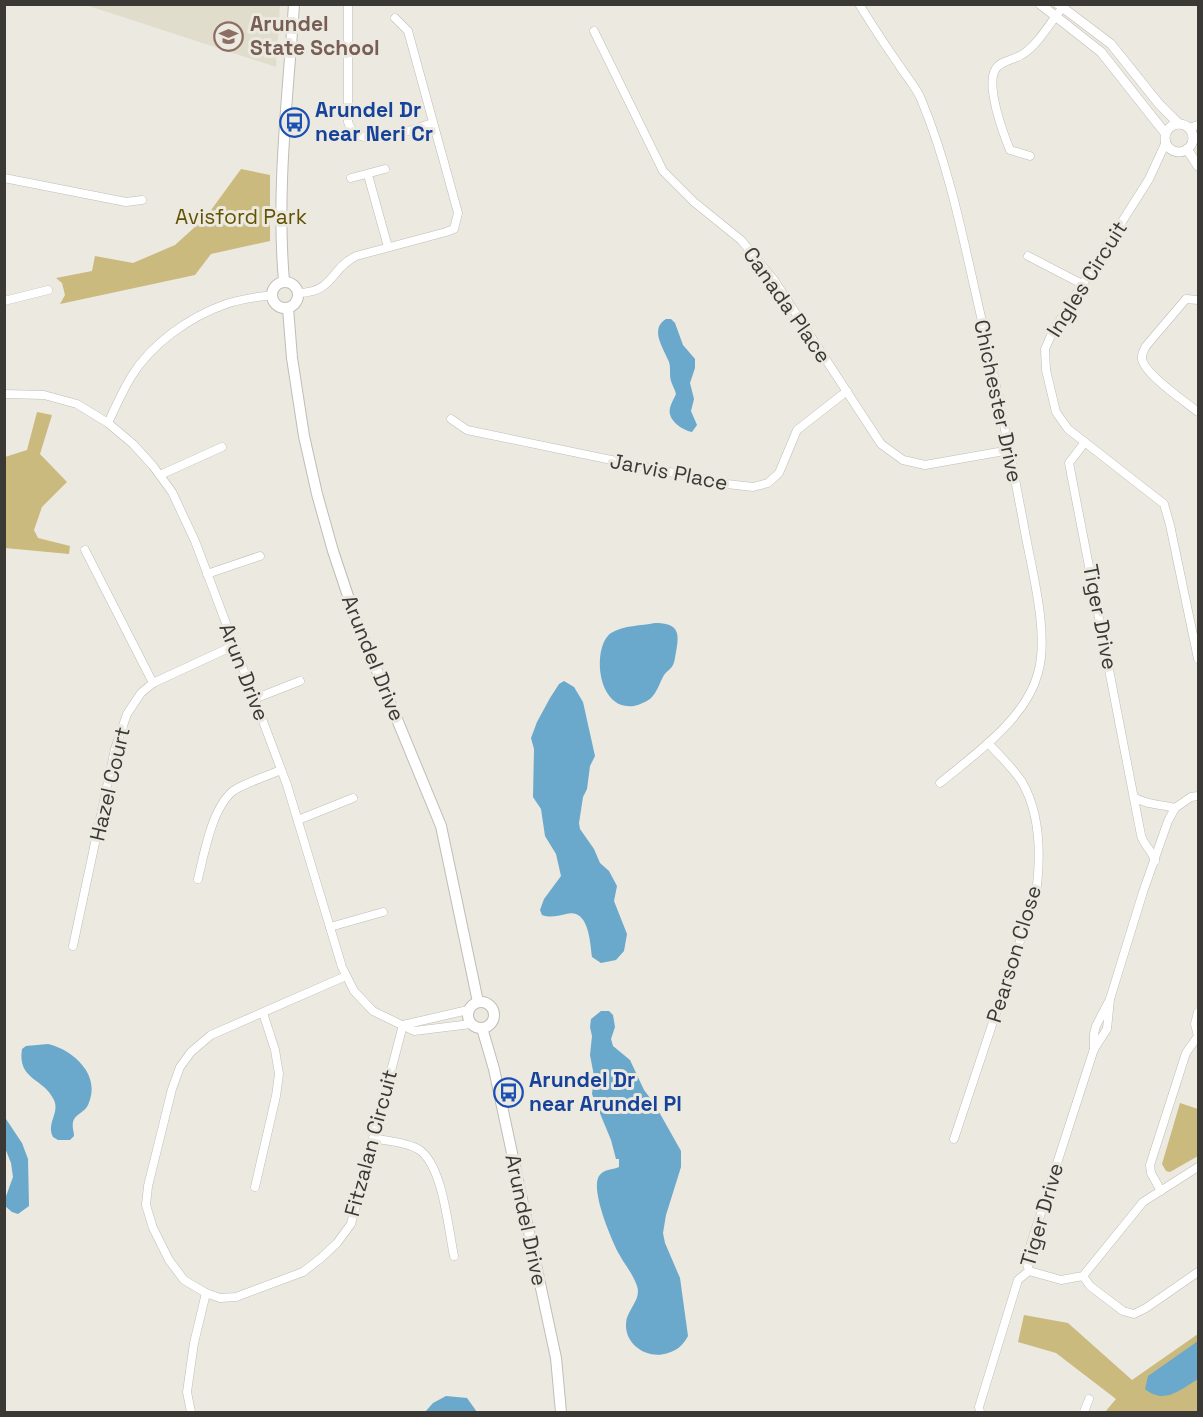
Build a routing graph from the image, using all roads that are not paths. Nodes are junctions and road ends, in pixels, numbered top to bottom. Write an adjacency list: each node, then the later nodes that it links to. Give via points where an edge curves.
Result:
1 (294, 4): 23 (main road, via 282,168)
2 (348, 4): 9 (street, via 351,131 361,137 378,138)
3 (859, 4): 38 (street, Chichester Drive, via 920,96 934,133 959,222)
4 (1040, 4): 6 (street)
5 (1060, 6): 6 (street); 10 (street, via 1110,44)
6 (1056, 16): 12 (street, via 1101,52); 14 (street, via 1033,46 996,67 991,81 1010,150)
7 (395, 18): 9 (street, via 408,31)
8 (594, 31): 31 (street, Canada Place, via 663,171 741,240 774,280)
9 (433, 123): 21 (street, via 458,222 446,232)
10 (1179, 124): 11 (street); 12 (street, via 1169,128)
11 (1194, 127): 13 (street, via 1193,141)
12 (1165, 138): 13 (street, via 1173,151); 24 (street, Ingles Circuit, via 1149,179)
13 (1187, 149): 15 (street)
14 (1030, 156)
15 (1198, 166)
16 (385, 170): 17 (street)
17 (368, 175): 19 (street); 21 (street)
18 (4, 178): 20 (street, via 126,202)
19 (351, 178)
20 (142, 200)
21 (388, 247): 26 (street, via 356,256 345,262 322,288)
22 (1028, 256): 24 (street)
23 (284, 281): 26 (main road, via 294,284); 27 (main road, via 275,286)
24 (1082, 284): 36 (street, Ingles Circuit, via 1045,349 1056,412)
25 (48, 290): 29 (street)
26 (299, 293): 30 (main road, via 296,303)
27 (272, 295): 30 (main road, via 275,304); 35 (street, via 227,304 200,316 152,350 131,377)
28 (1198, 300): 33 (street, via 1186,299 1146,346 1142,362)
29 (4, 301)
30 (288, 308): 62 (main road, Arundel Drive, via 295,380 317,494 356,620 441,826)
31 (847, 391): 34 (street, Jarvis Place, via 797,430 778,473 768,483 753,488 467,430); 38 (street, Canada Place, via 882,444 903,460 925,465)
32 (4, 394): 35 (street, Arun Drive, via 44,395 77,404)
33 (1198, 412)
34 (451, 419)
35 (108, 423): 39 (street, Arun Drive)
36 (1084, 442): 44 (street, Ingles Circuit, via 1164,504); 52 (street, Tiger Drive, via 1069,463)
37 (222, 447): 39 (street)
38 (1010, 450): 48 (street, Chichester Drive, via 1042,645 1038,674 1024,703)
39 (160, 474): 42 (street, Arun Drive, via 172,492)
40 (85, 550): 46 (street)
41 (260, 556): 42 (street)
42 (207, 574): 43 (street, Arun Drive)
43 (233, 646): 46 (street, Hazel Court); 47 (street, Arun Drive)
44 (1198, 659)
45 (300, 681): 47 (street)
46 (153, 683): 60 (street, Hazel Court, via 127,714 116,749)
47 (254, 699): 49 (street, Arun Drive)
48 (988, 743): 50 (street, Chichester Drive); 71 (street, Pearson Close, via 1021,780 1033,805 1039,871 1036,893)
49 (281, 770): 55 (street, Arun Drive); 57 (street, via 233,792 218,812)
50 (940, 783)
51 (1198, 795): 54 (street)
52 (1134, 797): 54 (street, via 1143,803); 56 (street, Tiger Drive, via 1142,841)
53 (353, 798): 55 (street)
54 (1174, 808): 56 (street, Tiger Drive)
55 (298, 820): 59 (street, Arun Drive)
56 (1155, 861): 76 (street, Tiger Drive, via 1110,999 1107,1029 1094,1049 1026,1259)
57 (198, 879)
58 (383, 912): 59 (street)
59 (330, 927): 61 (street, Arun Drive)
60 (73, 946)
61 (346, 976): 64 (street, Fitzalan Circuit); 67 (street, Arun Drive, via 373,1011)
62 (478, 1002): 63 (main road); 68 (main road, via 491,1006 495,1014 491,1024)
63 (468, 1010): 66 (main road); 67 (street)
64 (263, 1012): 73 (street, via 279,1074); 79 (street, Fitzalan Circuit, via 211,1035 180,1067 148,1186 146,1205 169,1260 184,1280)
65 (1198, 1012): 69 (street)
66 (471, 1024): 67 (street, Arun Drive, via 426,1031 414,1031); 68 (main road)
67 (403, 1025): 70 (street, Fitzalan Circuit)
68 (482, 1028): 82 (main road, Arundel Drive, via 556,1358)
69 (1198, 1036): 74 (street, via 1186,1053 1150,1165)
70 (373, 1138): 75 (street, via 417,1148 430,1159 438,1176); 79 (street, Fitzalan Circuit, via 351,1224 321,1258 303,1272 236,1297 220,1298)
71 (954, 1139)
72 (1198, 1167): 74 (street)
73 (255, 1187)
74 (1161, 1191): 78 (street, via 1143,1202)
75 (454, 1256)
76 (1029, 1271): 78 (street, via 1062,1280); 83 (street, Tiger Drive, via 1018,1280)
77 (1198, 1272): 78 (street, via 1134,1314 1123,1311)
78 (1083, 1276)
79 (206, 1293): 81 (street, via 187,1392)
80 (1089, 1399): 84 (street)
81 (191, 1413)
82 (561, 1413)
83 (980, 1413)
84 (1084, 1413)

